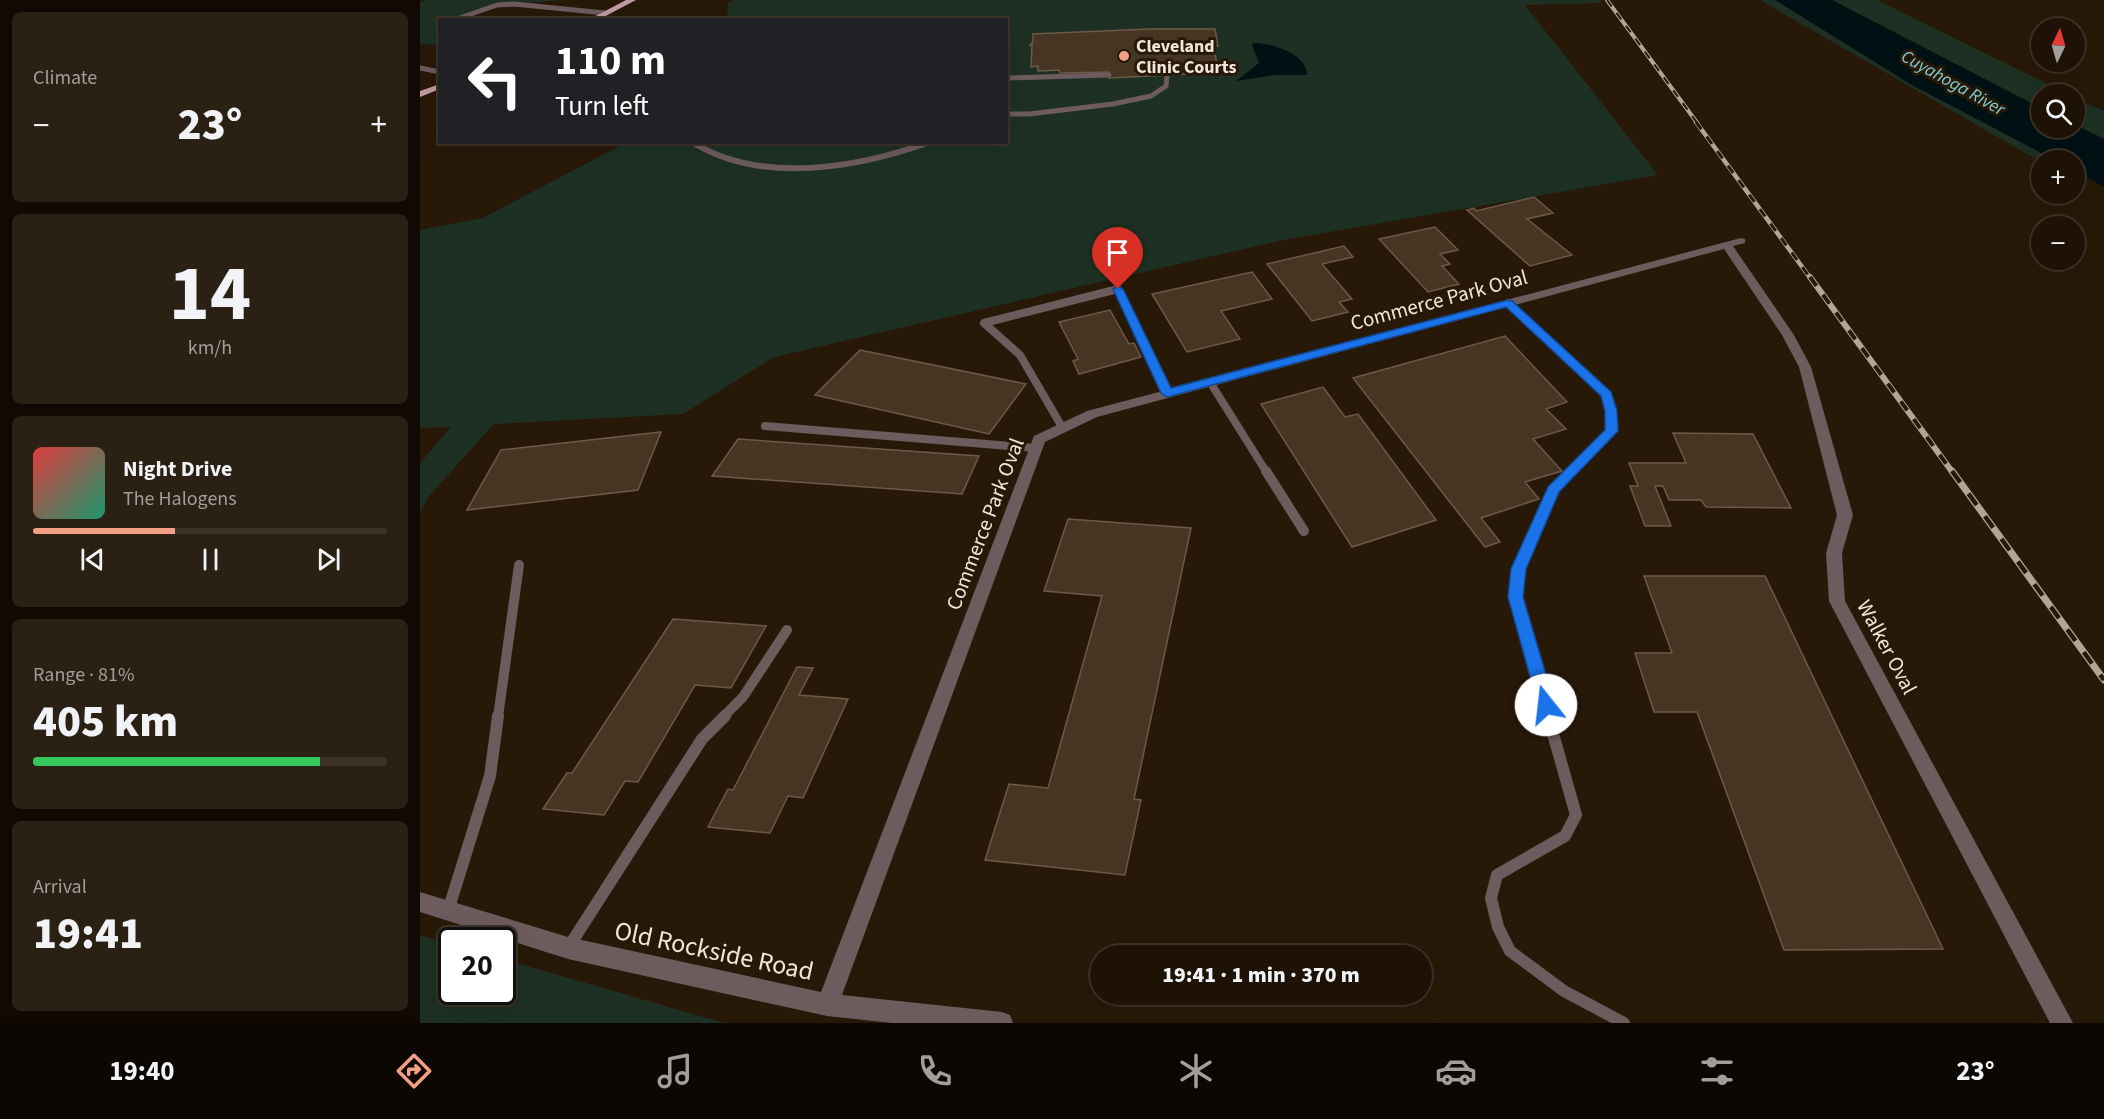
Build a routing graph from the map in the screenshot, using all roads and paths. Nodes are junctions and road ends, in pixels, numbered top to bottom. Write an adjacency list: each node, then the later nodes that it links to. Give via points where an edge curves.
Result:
1 (632, 0): 2 (main road)
2 (605, 13): 3 (lane, via 514,4 497,5); 4 (main road)
3 (460, 18)
4 (595, 18)
5 (420, 68): 6 (lane)
6 (438, 72)
7 (1109, 75): 9 (lane)
8 (1167, 75): 12 (lane, via 1167,86 1151,96 1070,110)
9 (1008, 78)
10 (438, 87): 11 (main road)
11 (420, 94)
12 (1008, 114)
13 (694, 144): 14 (lane, via 736,163 785,167 841,165)
14 (926, 144)
15 (1734, 243): 16 (street, Commerce Park Oval); 31 (street, Walker Oval, via 1805,367 1845,515 1834,553 1837,601)
16 (1508, 303): 17 (street, Commerce Park Oval); 30 (lane, via 1606,395 1611,431 1553,490 1518,569 1515,597 1576,815 1565,836 1497,875 1491,898 1498,927 1510,951 1564,991)
17 (1210, 382): 18 (street, Commerce Park Oval); 22 (lane)
18 (1167, 393): 20 (street, Commerce Park Oval, via 1092,414); 20 (lane, via 1118,289 984,323 1020,356)
19 (765, 426): 21 (lane)
20 (1062, 427): 21 (street, Commerce Park Oval, via 1039,439)
21 (1035, 448): 28 (street, Commerce Park Oval)
22 (1304, 531)
23 (519, 565): 26 (lane, via 490,776)
24 (787, 630): 27 (lane, via 743,697 702,739)
25 (420, 902): 26 (street, Old Rockside Road)
26 (448, 911): 27 (street, Old Rockside Road)
27 (568, 948): 28 (street, Old Rockside Road)
28 (826, 1005): 29 (street, Old Rockside Road)
29 (1002, 1023)
30 (1624, 1023)
31 (2062, 1023)

